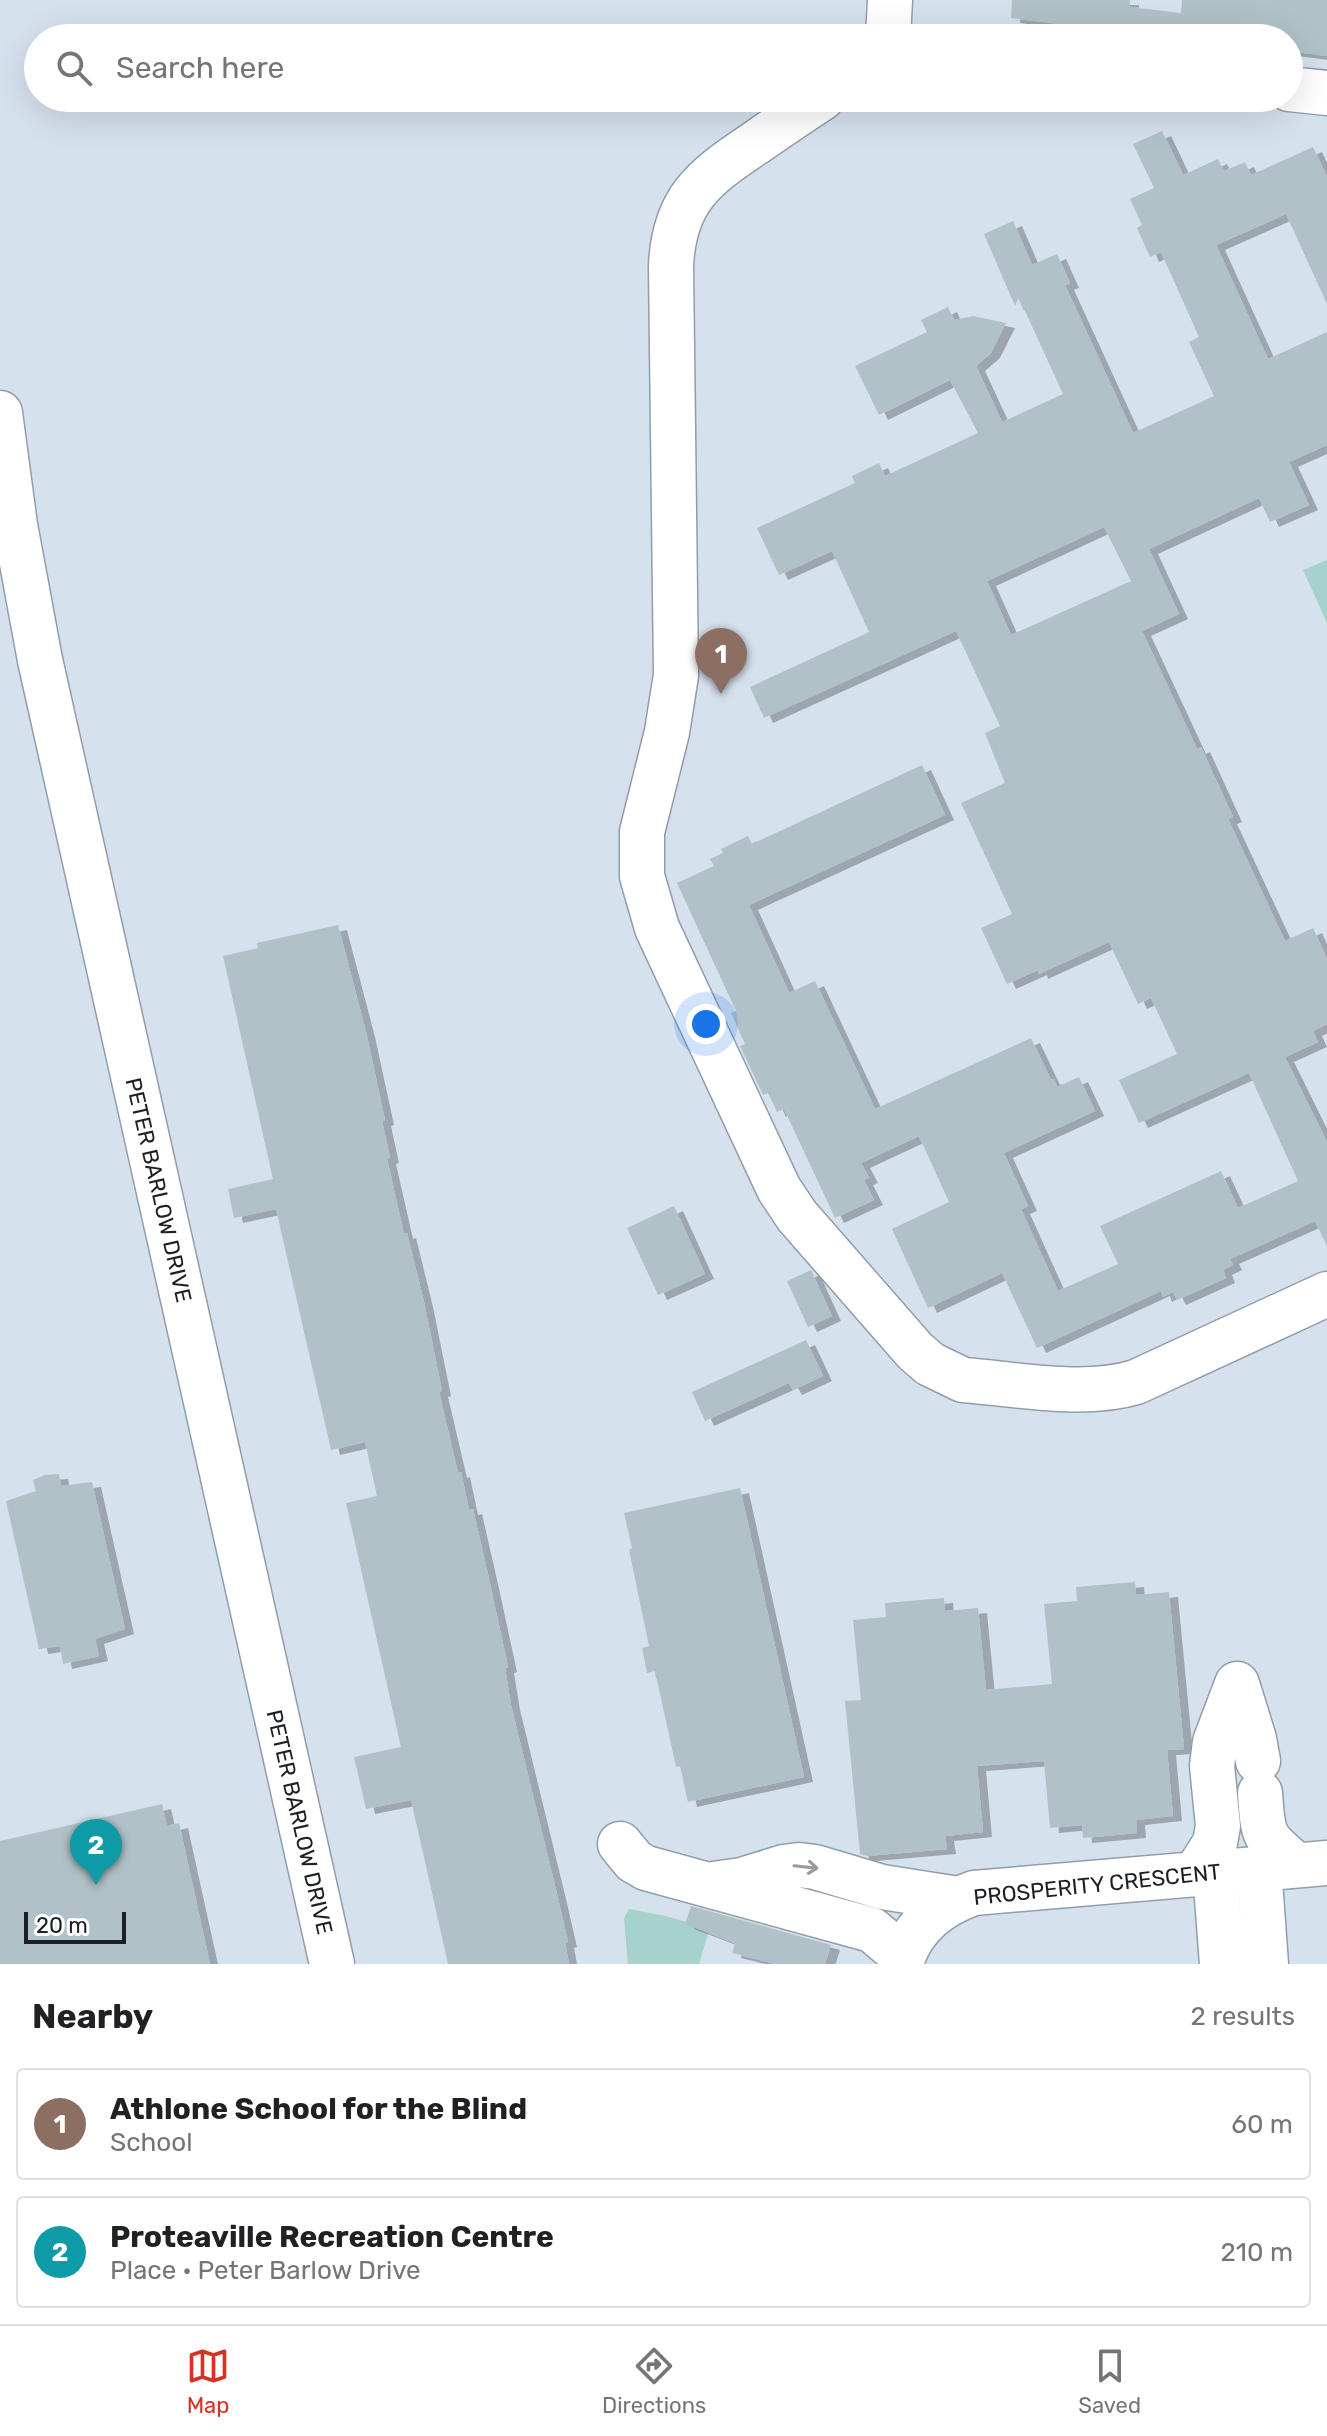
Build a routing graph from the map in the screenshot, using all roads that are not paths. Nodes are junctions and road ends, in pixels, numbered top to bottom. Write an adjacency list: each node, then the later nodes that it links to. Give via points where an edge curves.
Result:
1 (1303, 90): 2 (street)
2 (1327, 93)
3 (801, 112): 5 (street, via 704,180 681,216 671,249 676,675 641,854 657,928 779,1189 915,1351 946,1374 963,1380 1082,1389 1119,1387)
4 (0, 413): 12 (street, PETER BARLOW DRIVE, via 40,660)
5 (1327, 1294)
6 (620, 1844): 9 (street, via 646,1868)
7 (1273, 1847): 8 (street, PROSPERITY CRESCENT); 8 (street, via 1254,1739 1237,1684 1215,1742); 14 (street)
8 (1213, 1872): 10 (street, PROSPERITY CRESCENT, via 991,1891); 13 (street)
9 (707, 1885): 10 (street, one-way to 10, via 799,1865); 11 (street, via 872,1930)
10 (958, 1899): 11 (street, PROSPERITY CRESCENT, via 930,1916)
11 (902, 1960)
12 (332, 1964)
13 (1222, 1964)
14 (1266, 1964)

